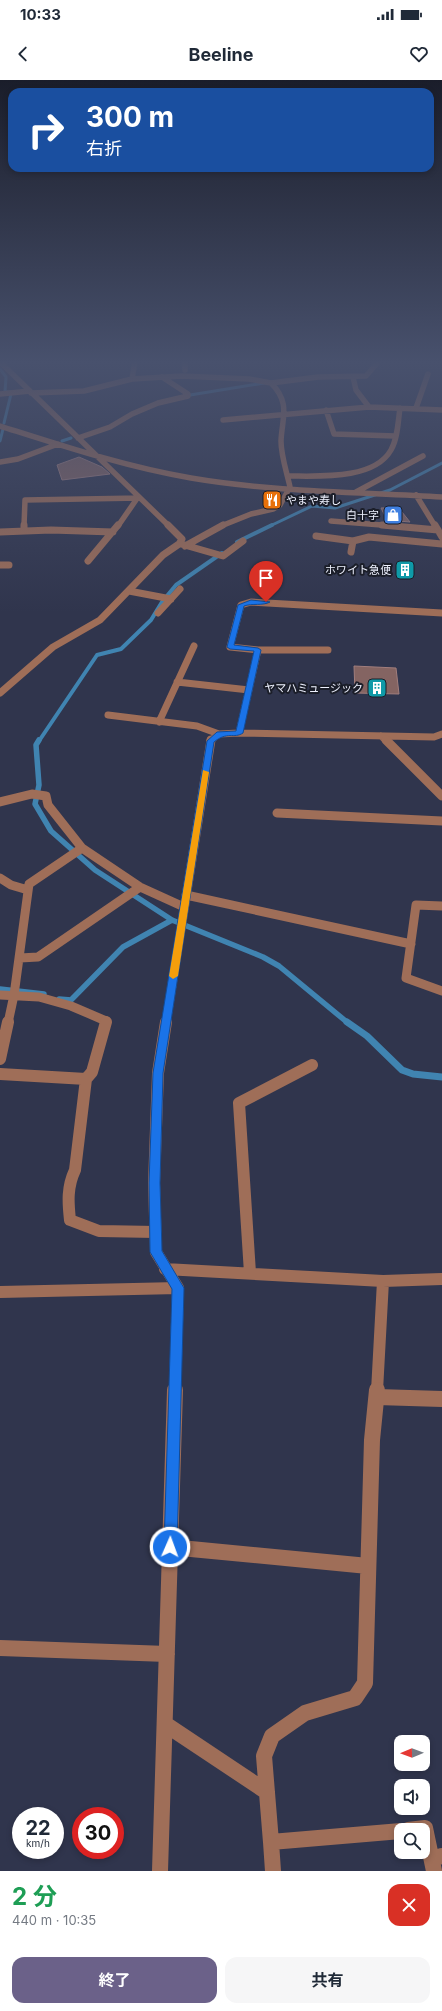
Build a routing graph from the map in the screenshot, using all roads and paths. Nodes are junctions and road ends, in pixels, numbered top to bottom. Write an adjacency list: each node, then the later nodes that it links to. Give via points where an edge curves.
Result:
1 (56, 445): 8 (street, via 18,459)
2 (60, 445): 6 (street)
3 (84, 445): 6 (street)
4 (282, 445): 9 (street)
5 (393, 445): 9 (street, via 391,451 380,463 363,470 342,474)
6 (95, 456): 10 (street, via 195,478); 14 (street)
7 (423, 456): 11 (street)
8 (0, 462)
9 (288, 476): 10 (street)
10 (290, 487): 11 (street); 25 (street, via 280,506 227,523)
11 (356, 492): 12 (street)
12 (416, 495): 13 (street); 16 (street)
13 (442, 497)
14 (138, 499): 17 (street, via 25,500); 19 (street); 25 (street, via 182,539)
15 (331, 521): 16 (street)
16 (438, 530): 21 (street)
17 (24, 531): 18 (street); 19 (street)
18 (0, 532)
19 (113, 532): 27 (street)
20 (316, 536): 23 (street)
21 (442, 537)
22 (243, 541): 25 (street, via 223,556)
23 (353, 541): 24 (street, via 369,537); 26 (street)
24 (442, 544)
25 (182, 545): 31 (street, via 163,555)
26 (351, 552)
27 (88, 561)
28 (0, 564): 29 (street)
29 (9, 565)
30 (180, 589): 32 (street)
31 (129, 591): 32 (street); 40 (street, via 100,620 53,647)
32 (167, 598): 33 (street)
33 (158, 613)
34 (442, 613): 36 (street, via 251,602 241,605 230,647)
35 (194, 646): 38 (street)
36 (258, 650): 37 (street); 39 (street)
37 (328, 650)
38 (177, 682): 39 (street); 42 (street)
39 (249, 690): 43 (street)
40 (0, 693)
41 (108, 715): 42 (street)
42 (159, 722): 44 (street, via 197,726)
43 (239, 733): 44 (street); 46 (street)
44 (220, 734): 55 (street, via 210,741)
45 (442, 734): 46 (street, via 434,737)
46 (381, 736): 47 (street)
47 (442, 796)
48 (0, 802): 51 (street, via 36,794 46,796 48,805)
49 (278, 813): 50 (street)
50 (442, 821)
51 (78, 851): 53 (street, via 29,884); 54 (street)
52 (0, 878): 53 (street, via 11,885)
53 (28, 890): 59 (street)
54 (135, 891): 57 (street); 59 (street, via 38,957)
55 (186, 895): 57 (street); 58 (street)
56 (442, 906): 58 (street, via 416,905)
57 (184, 907): 67 (street, via 158,1073 154,1183)
58 (411, 944): 60 (street, via 406,978)
59 (20, 958): 61 (street)
60 (442, 991)
61 (15, 992): 62 (street); 63 (street); 66 (street, via 71,1006 106,1021 92,1072)
62 (0, 995)
63 (0, 1058)
64 (312, 1065): 69 (street, via 239,1103)
65 (0, 1074): 66 (street)
66 (86, 1079): 67 (street, via 75,1170 69,1183 70,1220 99,1231)
67 (156, 1232): 68 (street, via 156,1252)
68 (165, 1269): 69 (street); 72 (street)
69 (250, 1273): 71 (street)
70 (442, 1280): 71 (street)
71 (383, 1281): 74 (street)
72 (178, 1288): 73 (street); 76 (street)
73 (0, 1292)
74 (377, 1397): 75 (street); 77 (street, via 372,1440)
75 (442, 1399)
76 (170, 1547): 77 (street); 79 (street)
77 (368, 1566): 81 (street, via 365,1682 355,1698 305,1713 272,1736 264,1756)
78 (0, 1648): 79 (street)
79 (167, 1654): 80 (street)
80 (165, 1724): 81 (street); 86 (street)
81 (267, 1792): 83 (street)
82 (394, 1832): 83 (street)
83 (271, 1842): 87 (street)
84 (430, 1843): 85 (street)
85 (436, 1862)
86 (160, 1871)
87 (273, 1871)

